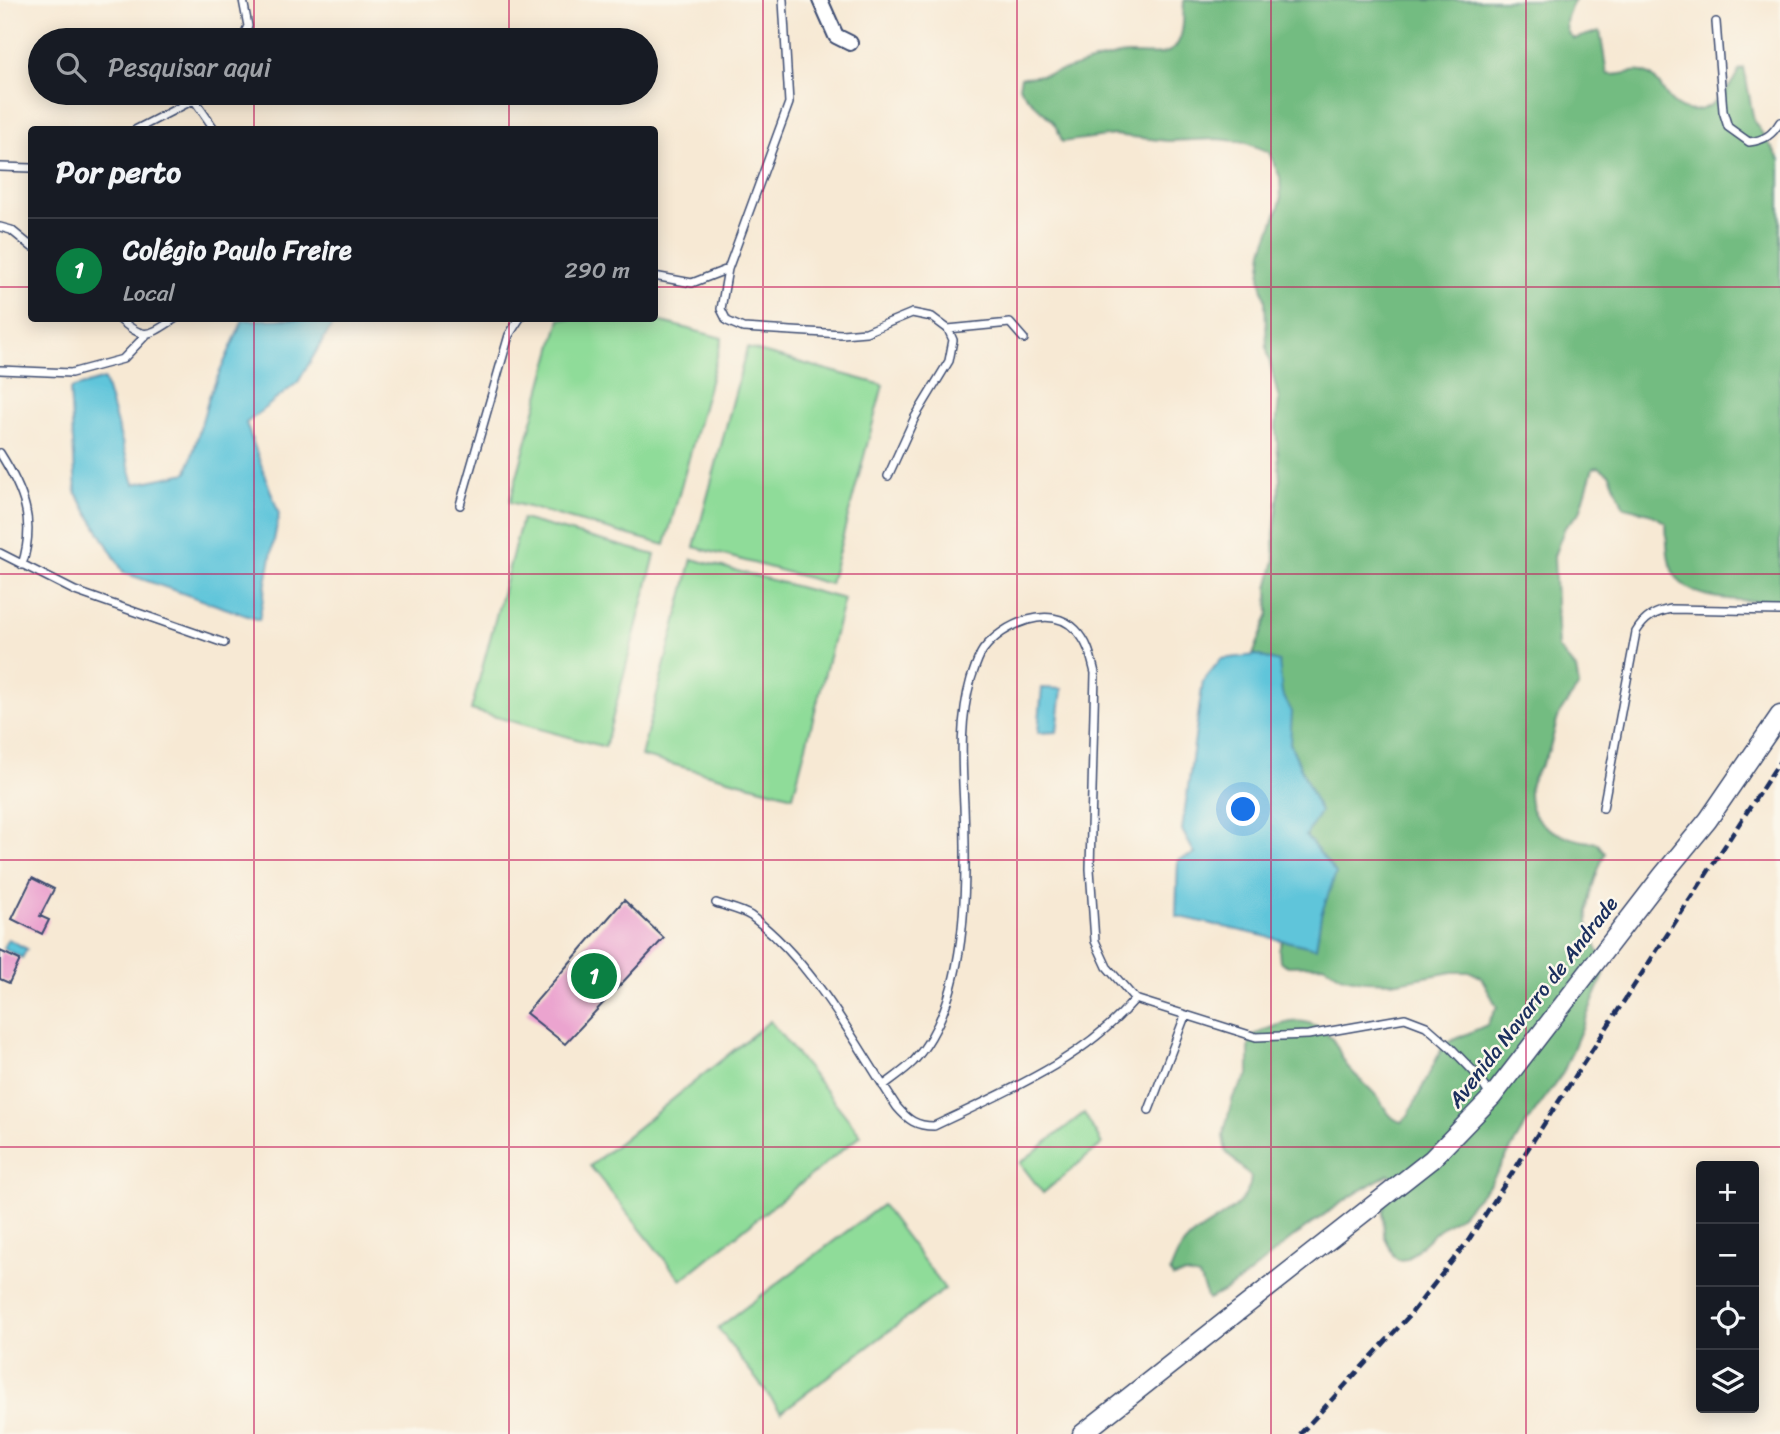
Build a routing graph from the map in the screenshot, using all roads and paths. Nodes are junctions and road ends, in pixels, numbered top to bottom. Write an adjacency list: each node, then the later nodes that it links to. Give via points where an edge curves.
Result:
1 (243, 0): 5 (lane)
2 (783, 0): 16 (lane, via 789,103)
3 (820, 0): 6 (street, via 836,36)
4 (1716, 22): 9 (lane, via 1728,127 1749,142 1761,141)
5 (247, 28)
6 (850, 43)
7 (187, 105): 10 (lane)
8 (198, 105): 11 (lane)
9 (1780, 122)
10 (143, 126)
11 (212, 126)
12 (0, 167): 13 (lane)
13 (28, 168)
14 (0, 227): 15 (lane)
15 (28, 244)
16 (728, 269): 17 (lane, via 692,284); 21 (lane, via 721,309 727,321 743,328 866,332 912,313 932,317)
17 (658, 277)
18 (123, 322): 22 (lane, via 137,334)
19 (169, 322): 22 (lane)
20 (517, 322): 27 (lane, via 509,335)
21 (948, 329): 23 (lane, via 1010,323); 26 (lane, via 953,340 949,361 915,417)
22 (146, 335): 24 (lane, via 123,359 71,373)
23 (1024, 340)
24 (0, 370)
25 (0, 453): 29 (lane, via 16,481 30,526)
26 (888, 476)
27 (460, 505)
28 (0, 553): 29 (lane)
29 (22, 565): 31 (lane, via 75,591)
30 (1780, 611): 33 (lane, via 1671,609 1656,611 1641,624)
31 (224, 643)
32 (1780, 715): 38 (street, Avenida Navarro de Andrade, via 1709,820)
33 (1603, 808)
34 (716, 903): 37 (lane, via 749,914 784,947 833,1007)
35 (1135, 999): 36 (lane); 37 (lane, via 1112,1025 1074,1055 934,1126 909,1120); 37 (lane, via 1107,967 1095,941 1090,869 1095,673 1088,647 1076,629 1058,617 1039,617 1000,634 983,650 971,680 961,733 966,861 964,920 954,977 938,1021 913,1062)
36 (1185, 1016): 38 (lane, via 1256,1037 1308,1035 1405,1018 1426,1026 1451,1048); 39 (lane)
37 (883, 1086)
38 (1492, 1097): 40 (street, Avenida Navarro de Andrade, via 1432,1159)
39 (1149, 1110)
40 (1082, 1434)

